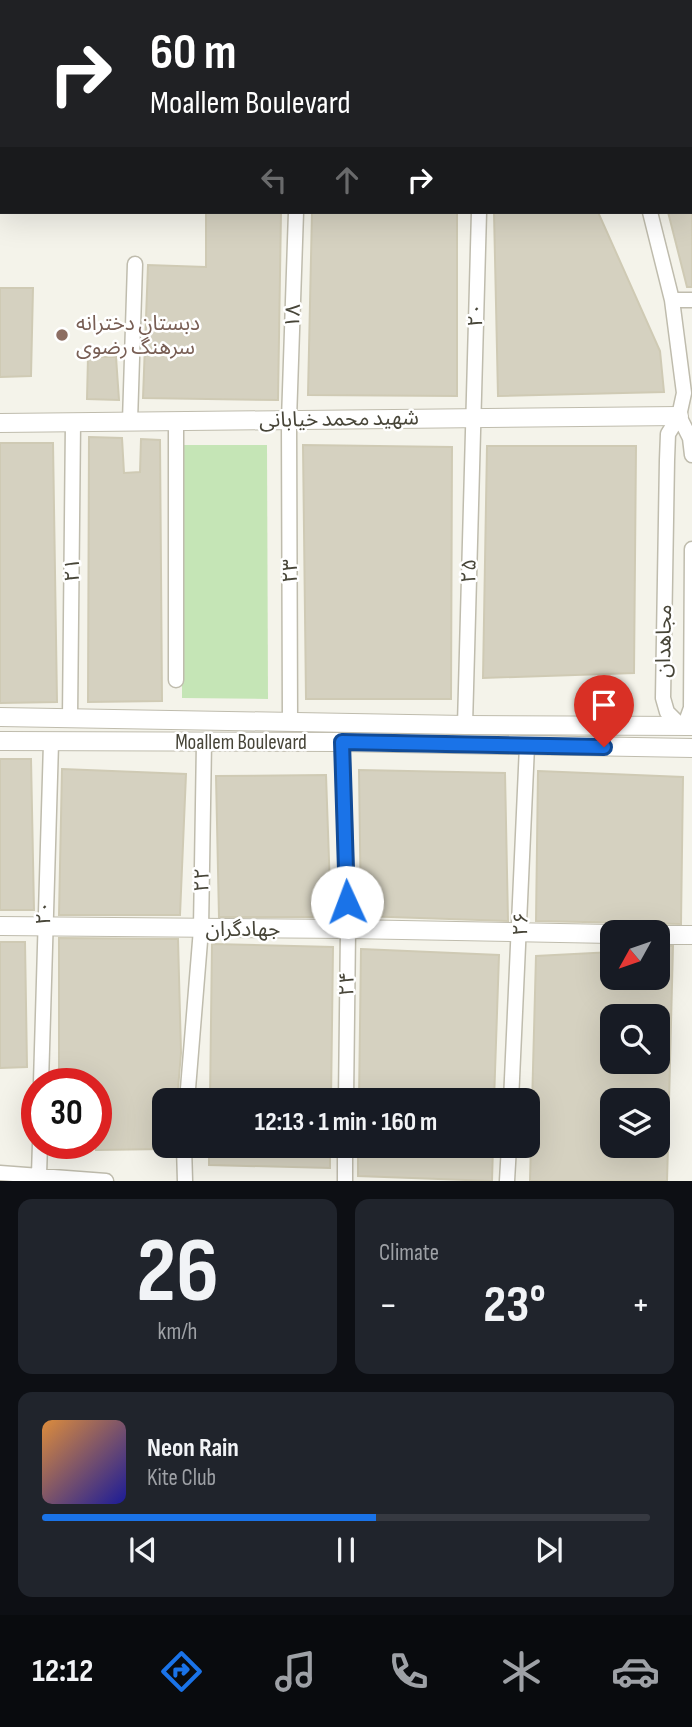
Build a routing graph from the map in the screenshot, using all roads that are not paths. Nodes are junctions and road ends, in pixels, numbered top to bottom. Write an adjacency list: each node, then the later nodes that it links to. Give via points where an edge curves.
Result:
1 (296, 214): 10 (street, ۱۸)
2 (479, 214): 9 (street, ۲۰)
3 (650, 214): 5 (street)
4 (135, 264): 13 (street)
5 (672, 300): 6 (street); 7 (street)
6 (692, 300)
7 (688, 393): 8 (street, مجاهدان)
8 (679, 415): 9 (street, شهید محمد خیابانی); 15 (street); 23 (street, مجاهدان, via 668,434 663,698 667,712)
9 (473, 418): 10 (street, شهید محمد خیابانی); 22 (street, ۲۵)
10 (289, 420): 11 (street, شهید محمد خیابانی); 21 (street, ۲۳)
11 (176, 421): 13 (street, شهید محمد خیابانی); 17 (street)
12 (73, 422): 13 (street, شهید محمد خیابانی); 14 (street, شهید محمد خیابانی); 19 (street, ۲۱)
13 (130, 422)
14 (0, 423)
15 (692, 455)
16 (692, 550): 23 (street, مجاهدان)
17 (176, 680)
18 (0, 717): 19 (street, Moallem Boulevard)
19 (70, 718): 20 (street, Moallem Boulevard)
20 (253, 722): 21 (street, Moallem Boulevard); 28 (street)
21 (290, 722): 22 (street, Moallem Boulevard)
22 (465, 725): 23 (street, Moallem Boulevard)
23 (687, 726): 30 (street)
24 (0, 741): 27 (street, Moallem Boulevard)
25 (204, 742): 27 (street, Moallem Boulevard); 28 (street, Moallem Boulevard); 33 (street, ۲۲)
26 (342, 742): 28 (street, Moallem Boulevard); 29 (street, Moallem Boulevard); 34 (street, ۲۴)
27 (51, 743): 32 (street, ۲۰)
28 (256, 743)
29 (527, 746): 30 (street, Moallem Boulevard); 35 (street, ۲۶)
30 (686, 748)
31 (0, 926): 32 (street, جهادگران)
32 (44, 927): 33 (street, جهادگران); 39 (street, ۲۰)
33 (201, 929): 34 (street, جهادگران); 40 (street, ۲۲)
34 (348, 929): 35 (street, جهادگران); 41 (street, ۲۴)
35 (520, 933): 36 (street, جهادگران); 42 (street, ۲۶)
36 (600, 934)
37 (670, 935): 38 (street)
38 (692, 935)
39 (41, 1068)
40 (188, 1088)
41 (346, 1088)
42 (513, 1088)
43 (184, 1158): 51 (street)
44 (345, 1158): 52 (street)
45 (508, 1158): 53 (street)
46 (40, 1159): 48 (street)
47 (0, 1173): 48 (street)
48 (39, 1175): 49 (street)
49 (77, 1180): 50 (street)
50 (106, 1181)
51 (185, 1181)
52 (345, 1181)
53 (507, 1181)

